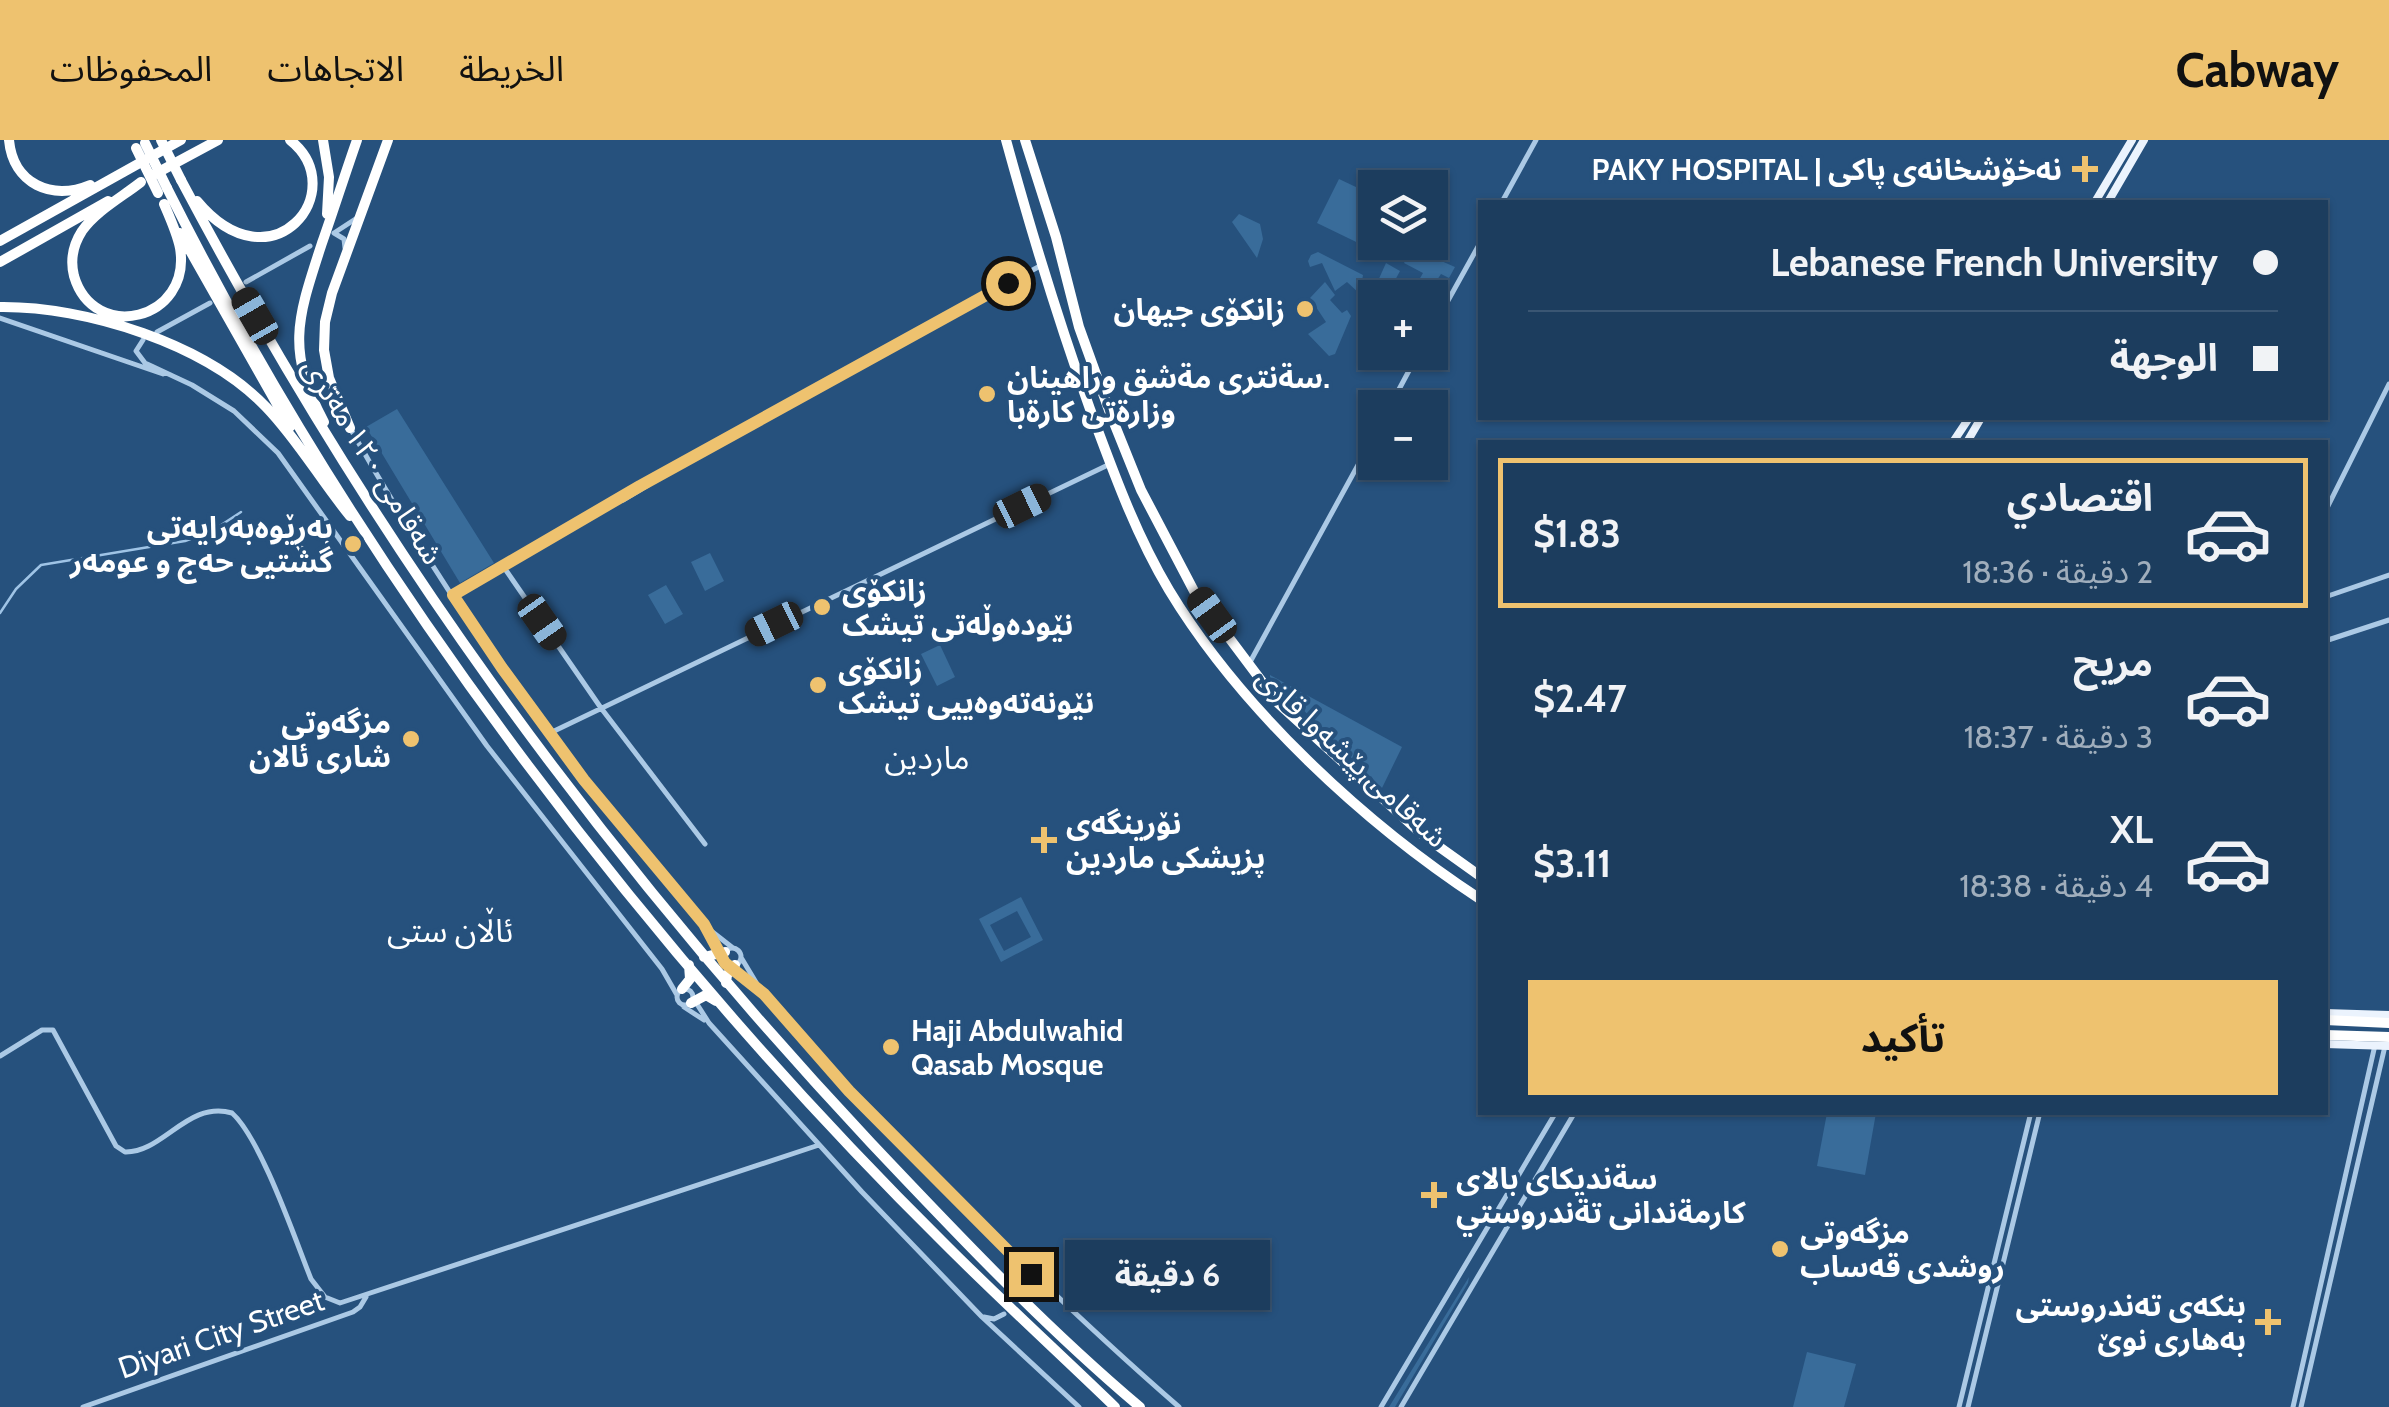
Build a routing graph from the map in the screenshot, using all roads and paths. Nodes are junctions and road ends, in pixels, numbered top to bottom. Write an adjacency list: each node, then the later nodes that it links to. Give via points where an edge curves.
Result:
1 (9, 140): 15 (highway, via 22,175 54,192)
2 (161, 140): 16 (highway, شەقامی ١٢٠ مەتری, bridge)
3 (181, 140): 15 (highway)
4 (218, 140): 17 (highway)
5 (290, 140): 16 (highway, via 307,160 312,194 302,216 280,233 231,232)
6 (323, 140): 28 (highway, via 330,193)
7 (357, 140): 28 (highway)
8 (388, 140): 18 (highway)
9 (1006, 140): 27 (highway, شەقامی پێشەوا قازی)
10 (1024, 140): 44 (highway, شەقامی پێشەوا قازی, via 1082,336)
11 (1536, 140): 20 (street)
12 (2131, 142): 13 (main road); 21 (main road)
13 (2142, 142): 22 (main road)
14 (139, 143): 19 (highway, شەقامی ١٢٠ مەتری, bridge)
15 (133, 167): 23 (highway)
16 (181, 180): 43 (highway, شەقامی ١٢٠ مەتری)
17 (141, 182): 19 (highway, via 89,222 75,244 76,281 97,307 136,316 169,296 180,273 180,252); 26 (highway)
18 (370, 189): 38 (highway, via 324,331 329,378); 38 (street, via 357,218 334,233 346,245 321,318 328,390)
19 (163, 195): 41 (highway); 46 (highway, شەقامی ١٢٠ مەتری)
20 (1503, 200)
21 (2096, 200)
22 (2109, 200)
23 (0, 241)
24 (310, 246): 29 (street)
25 (1478, 247): 30 (street)
26 (0, 262)
27 (1040, 266): 39 (highway, شەقامی پێشەوا قازی); 48 (street)
28 (312, 269): 43 (highway, via 298,325 302,366)
29 (246, 282)
30 (1448, 301)
31 (210, 303): 34 (street)
32 (0, 307): 41 (highway, via 56,311 195,354 265,406)
33 (0, 318): 36 (street)
34 (157, 332)
35 (143, 340): 36 (street, via 136,348 141,360)
36 (182, 380): 72 (street, via 242,418 290,467 487,746)
37 (2389, 384): 42 (street)
38 (350, 428): 51 (street)
39 (1110, 464): 45 (highway, شەقامی پێشەوا قازی); 56 (street)
40 (1358, 465): 55 (street)
41 (322, 478): 46 (highway)
42 (2328, 506)
43 (372, 510): 68 (highway, شەقامی ١٢٠ مەتری, via 554,770)
44 (1161, 528): 45 (highway, via 1155,542); 47 (highway, شەقامی پێشەوا قازی)
45 (1141, 536): 49 (highway, شەقامی پێشەوا قازی)
46 (380, 552): 70 (highway, شەقامی ١٢٠ مەتری, via 530,766)
47 (1173, 552): 49 (highway, via 1158,551); 55 (highway, شەقامی پێشەوا قازی)
48 (505, 564): 51 (street); 56 (street)
49 (1156, 567): 61 (highway, شەقامی پێشەوا قازی, via 1223,670 1286,739)
50 (2389, 575): 52 (street)
51 (453, 595): 57 (street)
52 (2328, 596)
53 (2389, 620): 54 (street)
54 (2328, 640)
55 (1248, 667): 60 (highway, شەقامی پێشەوا قازی, via 1278,703)
56 (601, 708): 57 (street); 58 (street)
57 (548, 734): 67 (street)
58 (651, 772): 59 (street); 63 (street)
59 (660, 772)
60 (1402, 816): 61 (highway, via 1404,830); 62 (highway, شەقامی پێشەوا قازی)
61 (1389, 831): 64 (highway, شەقامی پێشەوا قازی)
62 (1424, 836): 64 (highway, via 1412,837); 65 (highway, شەقامی پێشەوا قازی)
63 (705, 844)
64 (1412, 851): 66 (highway, شەقامی پێشەوا قازی)
65 (1478, 875)
66 (1478, 898)
67 (704, 924): 69 (street); 69 (street)
68 (704, 957): 69 (highway); 71 (highway, شەقامی ١٢٠ مەتری)
69 (730, 959): 71 (highway); 73 (street); 73 (street)
70 (688, 964): 72 (highway); 75 (highway, شەقامی ١٢٠ مەتری)
71 (726, 983): 106 (highway, شەقامی ١٢٠ مەتری, via 954,1232)
72 (683, 990): 74 (street); 74 (street)
73 (764, 994): 96 (street, via 849,1091)
74 (690, 1002): 75 (highway, via 708,996); 79 (street); 79 (street)
75 (728, 1010): 105 (highway, شەقامی ١٢٠ مەتری, via 944,1244)
76 (2328, 1013): 77 (main road)
77 (2389, 1015)
78 (2328, 1020): 80 (highway)
79 (709, 1023): 91 (street)
80 (2389, 1023)
81 (2328, 1035): 82 (highway)
82 (2385, 1043): 83 (main road); 85 (street); 86 (street)
83 (2328, 1044)
84 (0, 1056): 98 (street, via 42,1030 54,1030 125,1152 206,1112 232,1112 318,1290 340,1303)
85 (2373, 1056): 86 (street, via 2379,1052); 112 (street)
86 (2383, 1058): 113 (street)
87 (1554, 1115): 92 (street)
88 (1572, 1115): 93 (street)
89 (2030, 1115): 99 (street)
90 (2039, 1115): 100 (street)
91 (819, 1145): 98 (street); 102 (street)
92 (1496, 1214): 93 (street, via 1502,1223); 94 (street)
93 (1512, 1221): 95 (street)
94 (1478, 1244): 95 (street, via 1490,1240); 108 (street)
95 (1495, 1251): 109 (street)
96 (1029, 1270): 97 (street); 107 (street)
97 (1028, 1289)
98 (367, 1296): 103 (street, Diyari City Street, via 357,1310)
99 (1983, 1308): 100 (street); 110 (street)
100 (1992, 1310): 111 (street)
101 (1004, 1314): 102 (street)
102 (982, 1317): 104 (street)
103 (83, 1407)
104 (1080, 1407)
105 (1115, 1407)
106 (1140, 1407)
107 (1179, 1407)
108 (1381, 1407)
109 (1401, 1407)
110 (1959, 1407)
111 (1968, 1407)
112 (2292, 1407)
113 (2301, 1407)

